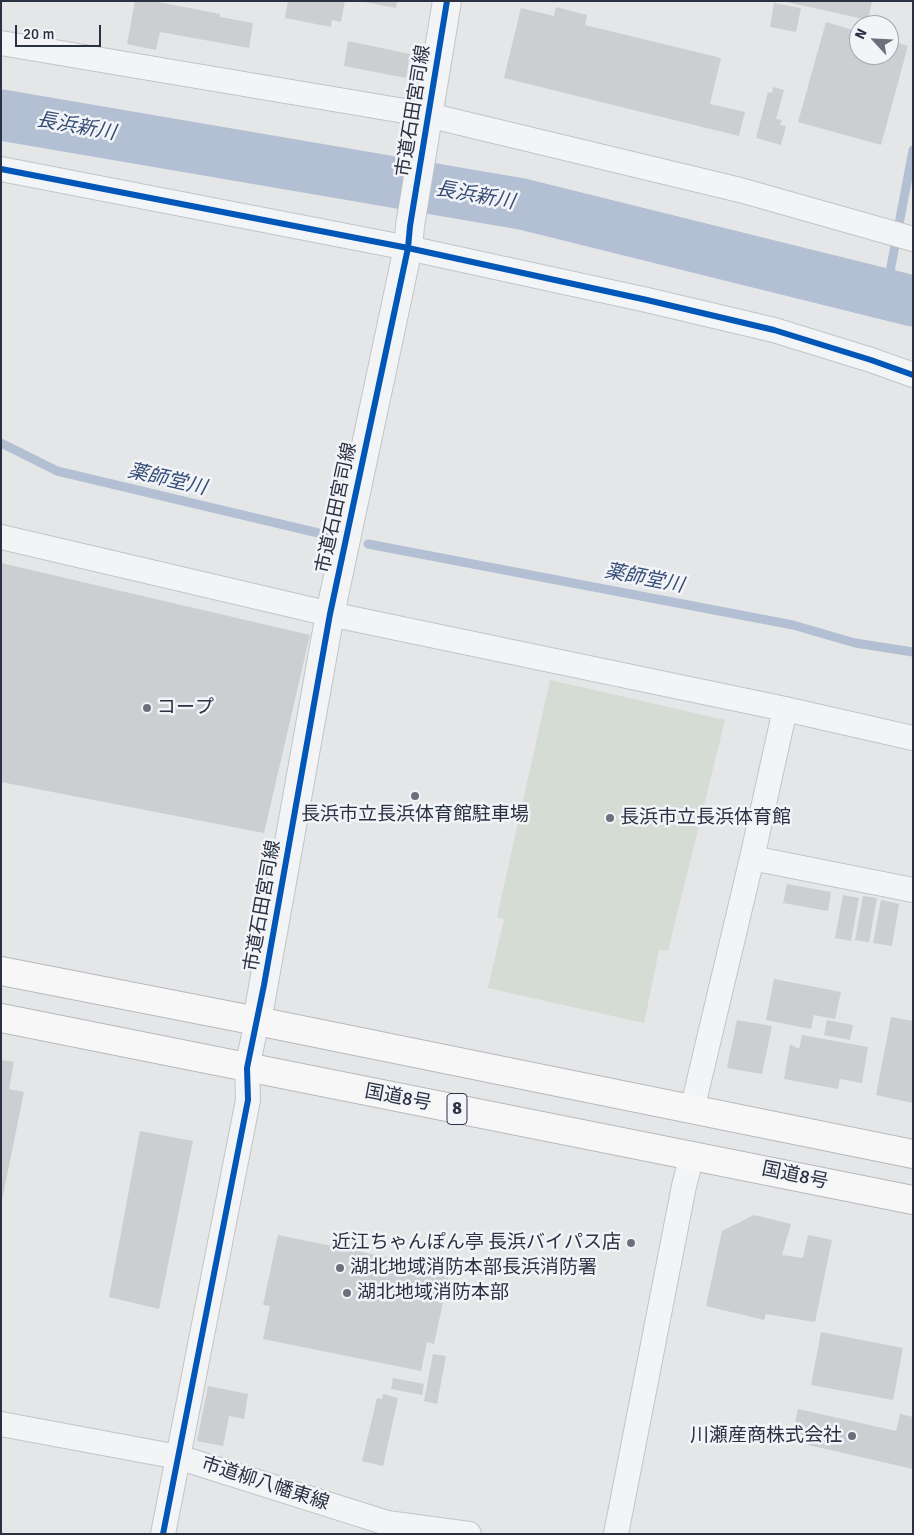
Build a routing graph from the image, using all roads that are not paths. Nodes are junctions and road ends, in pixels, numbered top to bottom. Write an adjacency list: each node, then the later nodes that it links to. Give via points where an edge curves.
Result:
1 (447, 1): 3 (street, 市道石田宮司線)
2 (1, 43): 3 (street)
3 (428, 115): 5 (street, 市道石田宮司線); 6 (street, via 740,190)
4 (1, 169): 5 (street)
5 (409, 237): 7 (street, via 774,330); 9 (street, 市道石田宮司線)
6 (913, 239)
7 (913, 375)
8 (1, 537): 9 (street)
9 (330, 614): 10 (street); 16 (street, 市道石田宮司線)
10 (785, 709): 11 (street); 12 (street)
11 (913, 738)
12 (752, 858): 13 (street); 18 (street)
13 (913, 890)
14 (1, 971): 16 (highway)
15 (1, 1018): 17 (highway, 国道8号 / 8)
16 (256, 1021): 17 (street); 18 (highway)
17 (247, 1068): 20 (highway, 国道8号 / 8); 23 (street, via 248,1100)
18 (692, 1110): 19 (highway)
19 (913, 1154)
20 (692, 1156): 21 (highway, 国道8号 / 8); 27 (street)
21 (913, 1200)
22 (1, 1424): 23 (street, 市道柳八幡東線)
23 (178, 1457): 24 (street, 市道柳八幡東線); 25 (street)
24 (386, 1528): 26 (street, 市道柳八幡東線)
25 (163, 1534)
26 (469, 1534)
27 (616, 1534)

